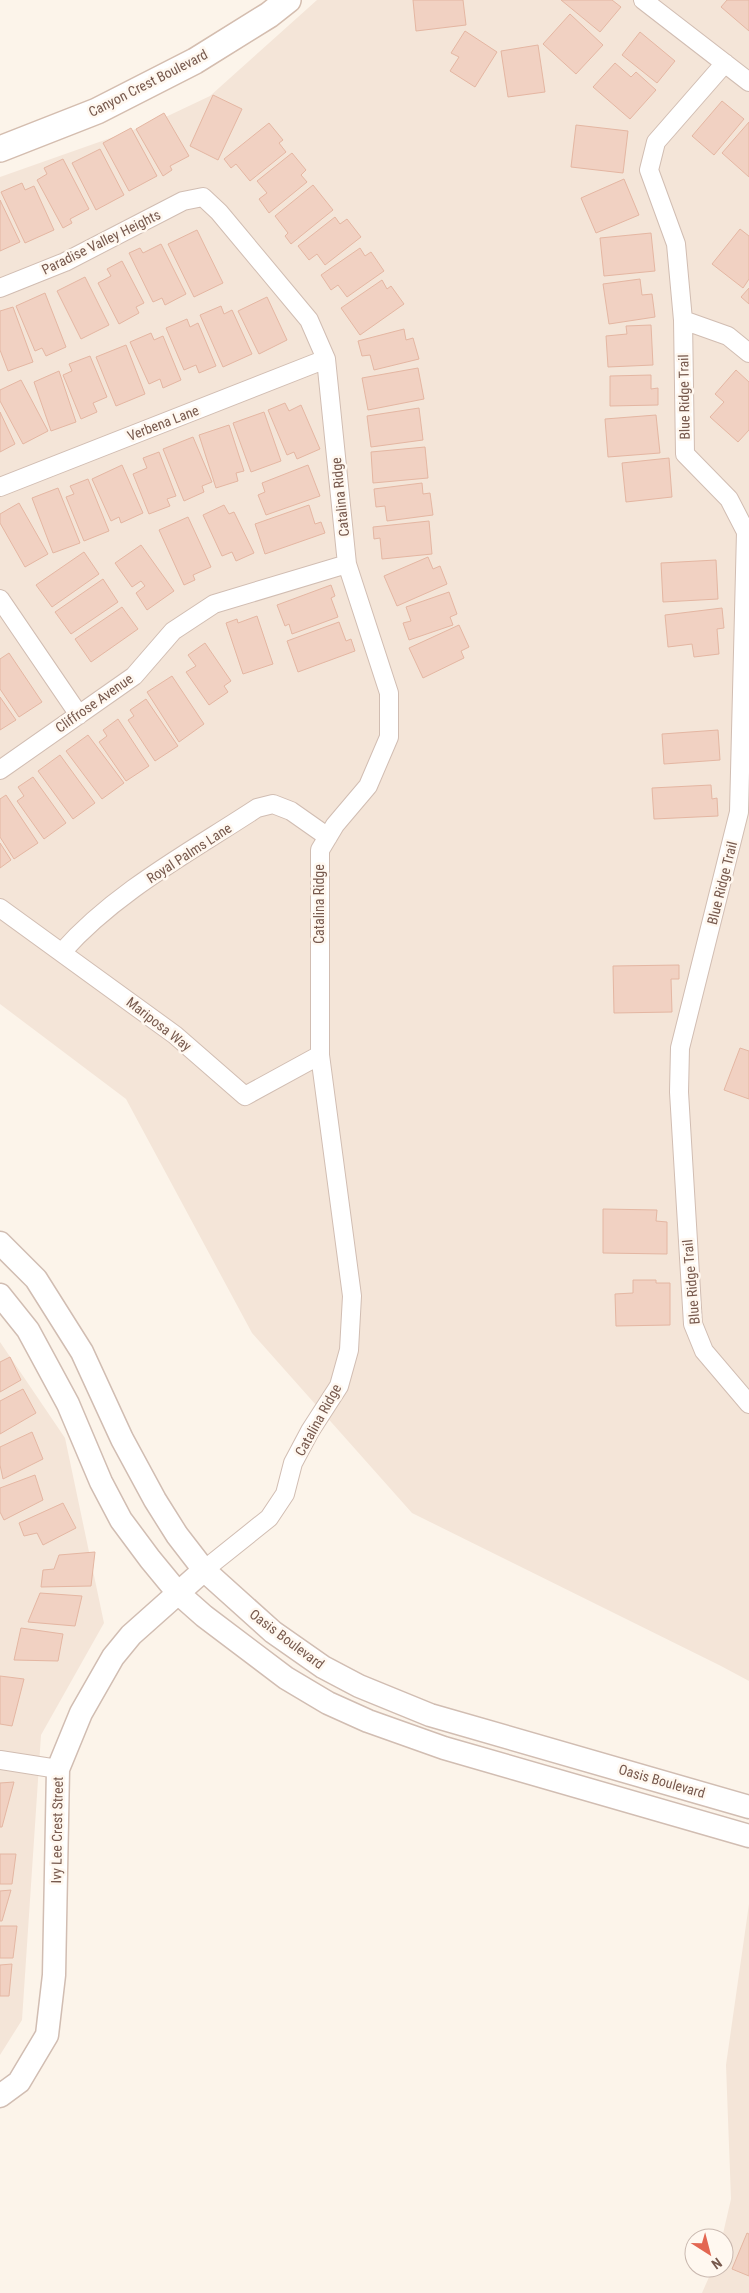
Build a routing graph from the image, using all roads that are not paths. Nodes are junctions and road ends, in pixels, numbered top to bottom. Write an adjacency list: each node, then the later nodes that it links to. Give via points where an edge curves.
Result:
1 (288, 0): 5 (main road, Canyon Crest Boulevard, via 195,62 98,112)
2 (643, 0): 3 (street)
3 (725, 63): 4 (street); 8 (street, Blue Ridge Trail, via 656,142 650,170 676,244)
4 (749, 82)
5 (0, 149)
6 (203, 198): 7 (street, Paradise Valley Heights, via 183,201 65,262); 10 (street, Catalina Ridge, via 219,212 309,320)
7 (0, 288)
8 (683, 320): 9 (street, via 728,336); 22 (street, Blue Ridge Trail, via 685,454 729,499 746,532 739,812 680,1048 679,1092 692,1324 704,1351)
9 (749, 353)
10 (326, 359): 11 (street, Verbena Lane); 12 (street, Catalina Ridge)
11 (0, 487)
12 (347, 564): 14 (street, Cliffrose Avenue, via 214,604 173,631 134,676); 16 (street, Catalina Ridge, via 388,693 389,737 368,786)
13 (0, 599): 14 (street)
14 (79, 715): 15 (street, Cliffrose Avenue)
15 (0, 770)
16 (328, 837): 18 (street, Royal Palms Lane, via 291,811 273,804 256,808 107,907); 19 (street, Catalina Ridge, via 320,850 318,881)
17 (0, 908): 18 (street, Mariposa Way)
18 (62, 952): 19 (street, Mariposa Way, via 175,1035 246,1096)
19 (320, 1055): 23 (street, Catalina Ridge, via 352,1296 349,1350 339,1386 310,1431 294,1463 285,1494 269,1518)
20 (0, 1243): 23 (street, Oasis Boulevard, via 36,1279 82,1352 122,1439 155,1500)
21 (0, 1295): 24 (street, Oasis Boulevard, via 28,1330 121,1520)
22 (749, 1404)
23 (204, 1570): 24 (street, Ivy Lee Crest Street); 27 (street, Oasis Boulevard, via 273,1632 324,1667 383,1697 430,1715)
24 (178, 1593): 26 (street, Ivy Lee Crest Street, via 131,1635 113,1657 81,1713); 28 (street, Oasis Boulevard, via 286,1678 328,1703 368,1721 444,1748)
25 (0, 1760): 26 (street)
26 (58, 1770): 29 (street, Ivy Lee Crest Street, via 54,1976 47,2035 19,2082)
27 (749, 1807)
28 (749, 1836)
29 (0, 2096)

